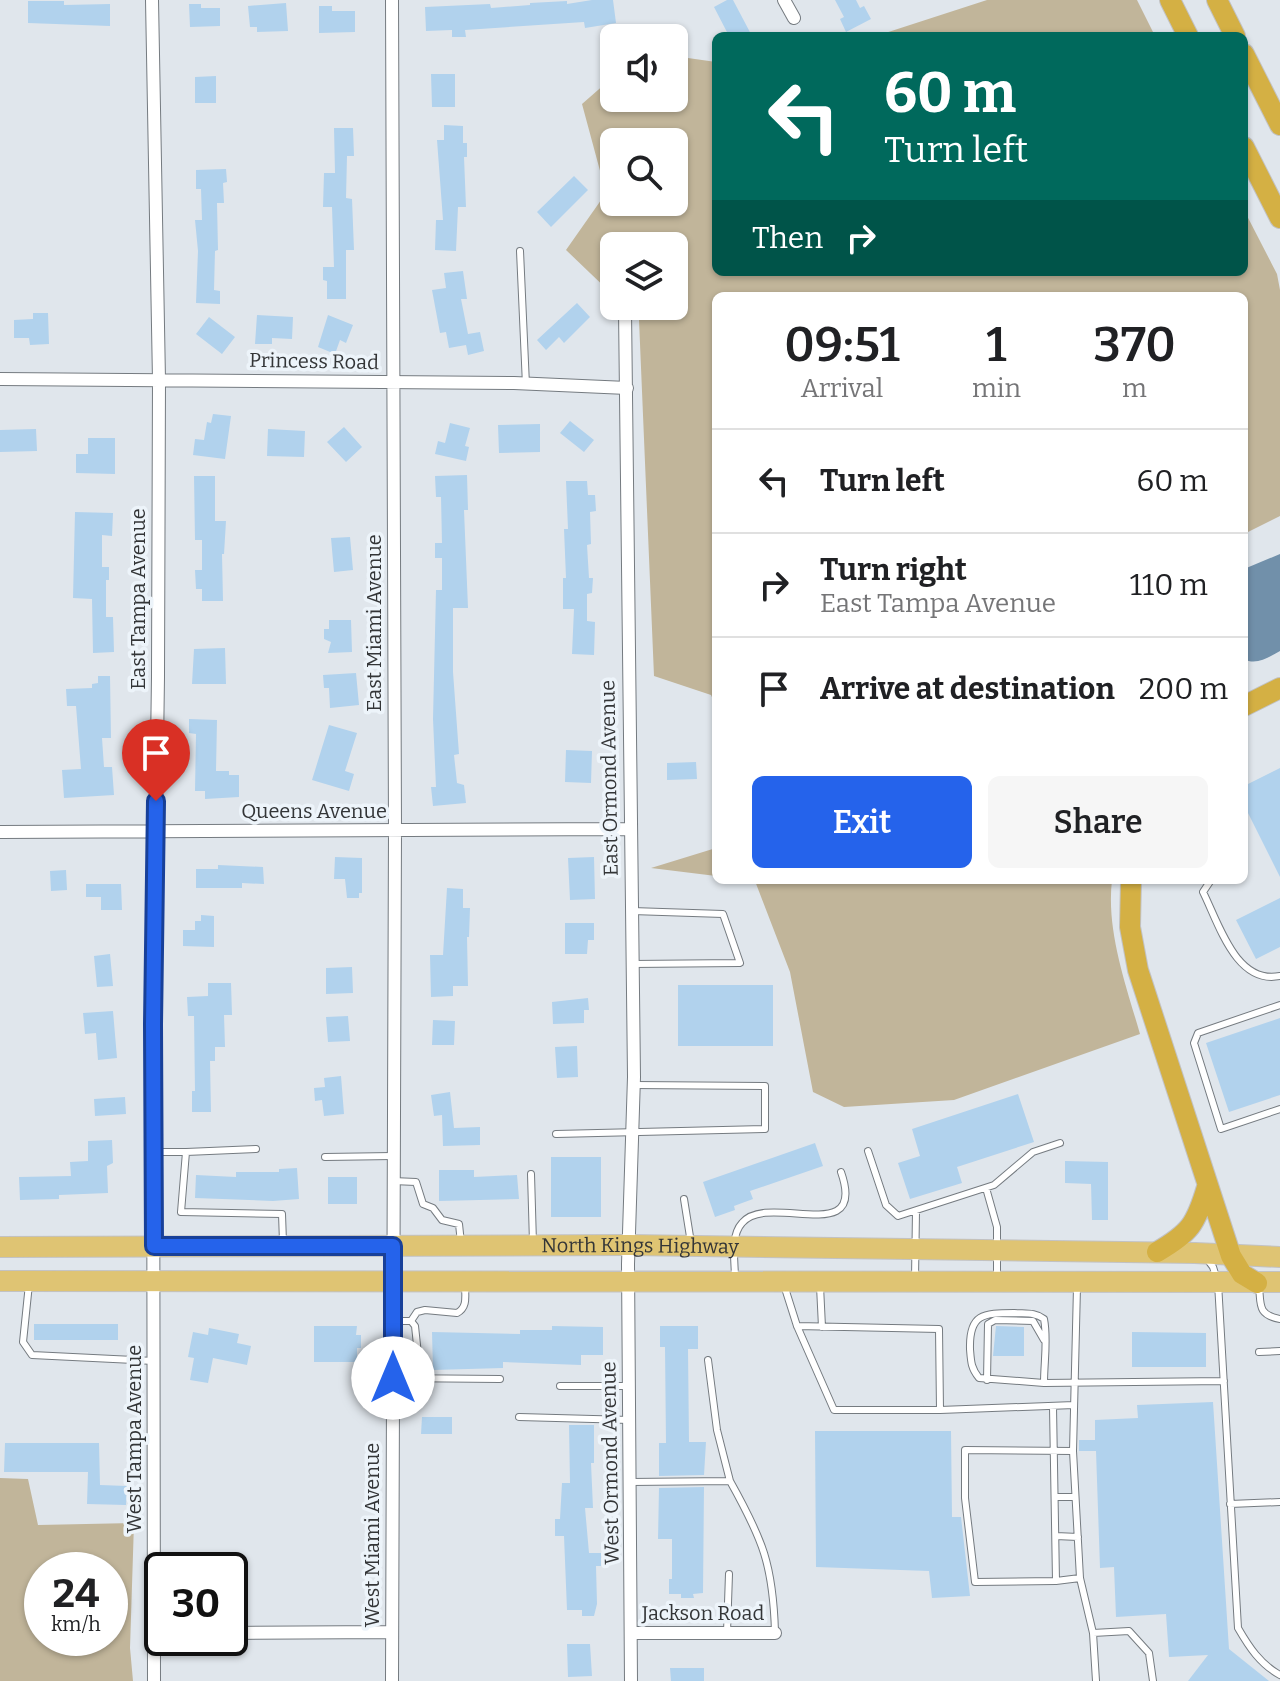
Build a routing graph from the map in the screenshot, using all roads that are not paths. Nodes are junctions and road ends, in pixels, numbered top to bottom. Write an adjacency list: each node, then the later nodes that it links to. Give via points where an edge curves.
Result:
1 (152, 0): 16 (street, East Tampa Avenue)
2 (392, 0): 17 (street, East Miami Avenue)
3 (784, 0): 6 (street)
4 (1170, 0): 7 (highway)
5 (1217, 0): 8 (highway)
6 (794, 18)
7 (1186, 32)
8 (1233, 32)
9 (1248, 62): 10 (highway)
10 (1280, 125)
11 (1248, 155): 12 (highway)
12 (1280, 218)
13 (520, 251): 18 (lane)
14 (625, 320): 19 (street, East Ormond Avenue)
15 (0, 379): 16 (street, Princess Road)
16 (159, 380): 17 (street, Princess Road); 25 (street, East Tampa Avenue)
17 (394, 382): 18 (street, Princess Road); 23 (street, East Miami Avenue)
18 (526, 385): 19 (street, Princess Road)
19 (627, 388): 22 (street, East Ormond Avenue)
20 (1280, 688): 21 (highway)
21 (1248, 704)
22 (629, 829): 23 (street, Queens Avenue); 28 (street, East Ormond Avenue)
23 (395, 830): 25 (street, Queens Avenue); 41 (street, East Miami Avenue)
24 (0, 832): 25 (street, Queens Avenue)
25 (156, 832): 39 (street, East Tampa Avenue)
26 (1131, 884): 46 (highway, via 1129,917 1138,970)
27 (1208, 884): 30 (lane, via 1203,892 1240,963 1257,975)
28 (631, 911): 29 (street, East Ormond Avenue); 29 (lane, via 723,914 740,963)
29 (632, 964): 32 (street, East Ormond Avenue)
30 (1280, 976)
31 (1280, 1005): 33 (lane, via 1198,1033 1194,1043 1221,1129)
32 (634, 1085): 34 (street, East Ormond Avenue); 34 (lane, via 765,1086 765,1129)
33 (1280, 1109)
34 (633, 1133): 35 (lane); 50 (street, East Ormond Avenue)
35 (556, 1134)
36 (1060, 1143): 47 (lane, via 1033,1152)
37 (256, 1149): 40 (lane)
38 (868, 1151): 49 (lane, via 889,1210 898,1216)
39 (153, 1152): 40 (lane); 51 (street, East Tampa Avenue)
40 (186, 1152): 52 (lane, via 181,1212 282,1214)
41 (393, 1156): 42 (lane); 45 (street, East Miami Avenue)
42 (325, 1157)
43 (841, 1172): 58 (lane, via 847,1188 844,1206 824,1215 751,1215 741,1224)
44 (531, 1174): 57 (lane)
45 (393, 1181): 53 (street, East Miami Avenue); 54 (lane, via 416,1182 423,1204 442,1220 461,1226)
46 (1207, 1187): 61 (highway, via 1188,1232); 63 (highway)
47 (986, 1188): 49 (lane); 60 (lane, via 996,1217)
48 (684, 1199): 55 (lane)
49 (916, 1211): 59 (lane)
50 (629, 1245): 55 (main road, North Kings Highway); 57 (main road, North Kings Highway); 69 (street, West Ormond Avenue)
51 (154, 1246): 52 (main road, North Kings Highway); 56 (main road, North Kings Highway); 67 (street, West Tampa Avenue)
52 (284, 1246): 53 (main road, North Kings Highway)
53 (393, 1246): 54 (main road, North Kings Highway); 71 (street, West Miami Avenue)
54 (461, 1246): 57 (main road, North Kings Highway)
55 (692, 1246): 58 (main road, North Kings Highway)
56 (0, 1247)
57 (533, 1247)
58 (735, 1247): 59 (main road, North Kings Highway); 70 (lane)
59 (916, 1250): 60 (main road, North Kings Highway); 74 (lane)
60 (997, 1251): 61 (main road, North Kings Highway); 76 (lane)
61 (1157, 1252): 62 (main road, North Kings Highway)
62 (1195, 1253): 63 (main road, North Kings Highway); 78 (lane, via 1210,1261)
63 (1231, 1256): 64 (main road, North Kings Highway); 79 (highway, via 1242,1274)
64 (1280, 1257)
65 (0, 1281): 66 (main road, North Kings Highway)
66 (29, 1281): 67 (main road, North Kings Highway); 89 (lane, via 23,1342 32,1355)
67 (154, 1281): 71 (main road, North Kings Highway); 89 (street, West Tampa Avenue)
68 (465, 1281): 69 (main road, North Kings Highway); 71 (main road, North Kings Highway); 82 (lane, via 462,1310 425,1310)
69 (628, 1281): 70 (main road, North Kings Highway); 98 (street, West Ormond Avenue)
70 (735, 1281): 72 (main road, North Kings Highway)
71 (393, 1282): 81 (street, West Miami Avenue)
72 (783, 1282): 73 (main road, North Kings Highway); 83 (lane)
73 (820, 1282): 74 (main road, North Kings Highway); 84 (lane)
74 (915, 1282): 76 (main road, North Kings Highway)
75 (1280, 1282): 79 (main road, North Kings Highway)
76 (996, 1283): 77 (main road, North Kings Highway)
77 (1077, 1283): 78 (main road, North Kings Highway); 94 (lane)
78 (1218, 1283): 79 (main road, North Kings Highway); 95 (lane)
79 (1257, 1283): 80 (lane, via 1259,1306)
80 (1280, 1319)
81 (393, 1321): 82 (lane); 90 (street, West Miami Avenue)
82 (411, 1321): 91 (lane, via 419,1364)
83 (797, 1326): 84 (lane); 101 (lane, via 834,1410)
84 (822, 1327): 101 (lane, via 939,1329)
85 (1044, 1340): 93 (lane, via 1033,1321 988,1324); 93 (lane, via 1044,1319 1038,1314 989,1314 977,1320 970,1334 971,1368); 96 (lane)
86 (1280, 1351): 87 (lane)
87 (1259, 1352)
88 (708, 1360): 106 (lane)
89 (154, 1361): 114 (street, West Tampa Avenue)
90 (393, 1378): 91 (lane); 118 (street, West Miami Avenue)
91 (415, 1378): 92 (lane)
92 (500, 1379)
93 (987, 1380): 96 (lane)
94 (1076, 1381): 95 (lane); 96 (lane); 99 (lane)
95 (1224, 1381): 111 (lane)
96 (1044, 1383)
97 (560, 1386): 98 (lane)
98 (629, 1386): 103 (street, West Ormond Avenue)
99 (1074, 1405): 100 (lane); 104 (lane)
100 (1053, 1407): 101 (lane); 105 (lane)
101 (940, 1410)
102 (519, 1417): 103 (lane)
103 (630, 1420): 107 (street, West Ormond Avenue)
104 (1073, 1451): 105 (lane); 109 (lane)
105 (1054, 1452): 108 (lane); 117 (lane, via 965,1450 965,1498 975,1582)
106 (730, 1481): 107 (lane); 122 (lane, via 766,1552)
107 (630, 1482): 121 (street, West Ormond Avenue)
108 (1055, 1497): 109 (lane); 112 (lane)
109 (1075, 1497): 113 (lane)
110 (1280, 1502): 111 (lane)
111 (1230, 1504): 125 (lane, via 1238,1628 1251,1651)
112 (1056, 1536): 113 (lane); 117 (lane)
113 (1078, 1537): 116 (lane)
114 (157, 1552)
115 (729, 1574): 119 (lane)
116 (1080, 1578): 117 (lane); 123 (lane)
117 (1056, 1581)
118 (392, 1632): 120 (street); 127 (street, West Miami Avenue)
119 (727, 1632): 121 (street, Jackson Road); 122 (street, Jackson Road)
120 (248, 1633)
121 (632, 1633): 128 (street, West Ormond Avenue)
122 (775, 1633)
123 (1093, 1633): 129 (lane); 130 (lane, via 1129,1631 1149,1653)
124 (156, 1656): 126 (street, West Tampa Avenue)
125 (1280, 1675)
126 (154, 1681)
127 (392, 1681)
128 (631, 1681)
129 (1096, 1681)
130 (1153, 1681)

